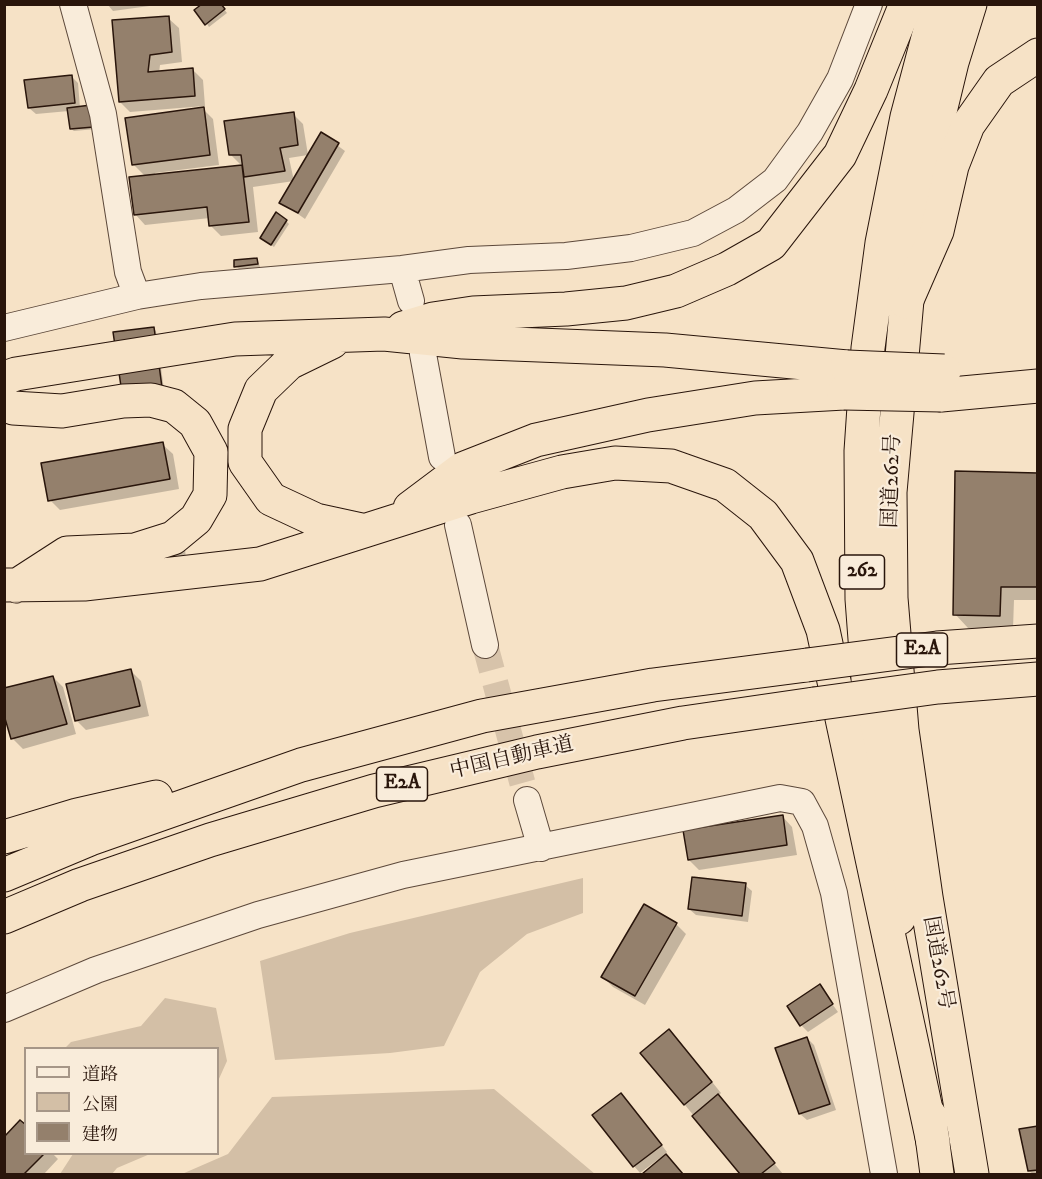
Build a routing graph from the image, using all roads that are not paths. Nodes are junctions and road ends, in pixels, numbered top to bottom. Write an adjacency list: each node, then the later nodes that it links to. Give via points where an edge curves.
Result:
1 (74, 4): 8 (street, via 103,114 128,272)
2 (869, 4): 7 (street, via 840,79 810,132 775,180 736,210 693,233 631,248)
3 (906, 4): 12 (highway, via 840,155 771,244 728,269 676,291 626,303 473,313 433,319)
4 (938, 4): 37 (highway, 国道262号 / 262, via 907,117 882,243 868,348 861,451 862,599 873,746)
5 (970, 4): 10 (highway, 国道262号 / 262, via 927,165)
6 (1038, 54): 10 (highway, via 999,81 968,124 952,166 937,231)
7 (402, 269): 8 (street, via 311,275); 9 (street)
8 (137, 296): 11 (street)
9 (411, 301)
10 (906, 302): 40 (highway, 国道262号 / 262, via 890,492 892,610 905,752)
11 (4, 328)
12 (384, 334): 13 (highway); 17 (highway, via 463,342 664,350)
13 (347, 336): 16 (highway, via 235,339); 23 (highway, via 289,363 261,390 245,429 245,462 271,499 316,520)
14 (423, 354): 21 (street)
15 (1038, 363): 18 (highway)
16 (4, 378)
17 (846, 380): 18 (highway, bridge); 23 (highway, via 648,415 536,440 462,470)
18 (942, 383): 19 (highway)
19 (1038, 386)
20 (4, 404): 24 (highway, via 62,411 151,400 174,406 195,423 211,452 210,495 196,519 173,538 135,550 67,553)
21 (442, 457)
22 (459, 525): 26 (street)
23 (376, 526): 24 (highway, via 260,564 84,585); 37 (highway, via 562,472 615,463 671,465 725,485 763,515 797,561 823,630)
24 (10, 585)
25 (1038, 641): 28 (highway, E2A, bridge, via 938,648 653,685 482,716)
26 (485, 645)
27 (1038, 679): 33 (highway, 中国自動車道 / E2A, bridge, via 938,687 683,723 549,750 374,791 210,840)
28 (301, 765): 30 (highway, via 77,815); 32 (highway, E2A, via 90,839)
29 (526, 801): 31 (street)
30 (4, 837)
31 (542, 848): 36 (street, via 403,875 258,915 96,970); 38 (street, via 780,798 802,802 815,826 834,893)
32 (4, 875)
33 (80, 885): 34 (highway, 中国自動車道 / E2A); 35 (highway)
34 (4, 918)
35 (4, 926)
36 (4, 1009)
37 (933, 1142): 39 (highway, 国道262号 / 262)
38 (884, 1174)
39 (937, 1174)
40 (972, 1174)

